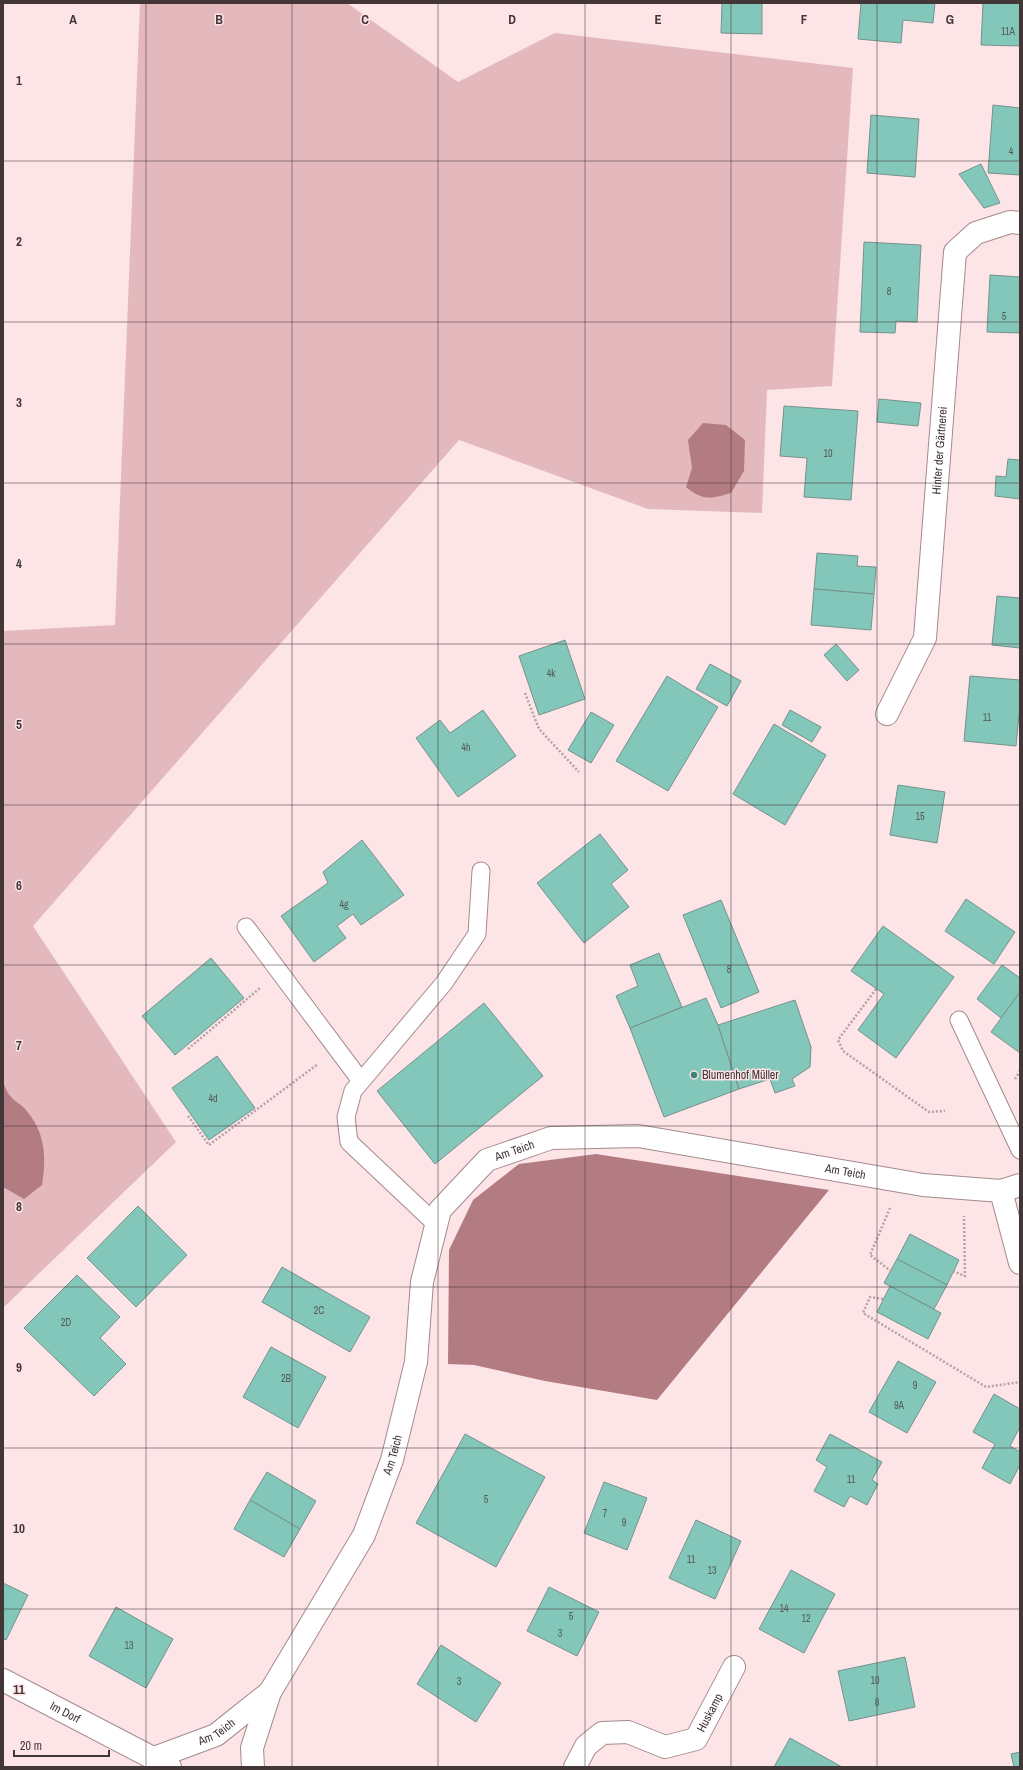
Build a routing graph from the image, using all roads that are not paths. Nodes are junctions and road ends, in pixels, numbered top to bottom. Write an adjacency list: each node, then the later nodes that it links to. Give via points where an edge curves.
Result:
1 (1020, 223): 2 (street, Hinter der Gärtnerei, via 1010,222 976,232 955,252 925,638)
2 (887, 714)
3 (481, 871): 6 (lane, via 476,934 444,983)
4 (246, 927): 6 (lane)
5 (959, 1020): 7 (lane)
6 (361, 1080): 9 (lane, via 353,1090 346,1117 349,1142)
7 (1020, 1150)
8 (1010, 1188): 9 (street, Am Teich, via 963,1188 901,1182 638,1136 551,1138 487,1160 440,1210); 10 (street, Am Teich)
9 (436, 1224): 13 (street, Am Teich, via 422,1282 416,1362 392,1460 364,1535)
10 (1020, 1263)
11 (734, 1667): 16 (street, Huskamp, via 696,1740 665,1747 628,1732 602,1733 586,1746)
12 (3, 1680): 14 (street, Im Dorf)
13 (270, 1692): 14 (street, Am Teich, via 216,1735); 15 (street, Am Teich, via 252,1748)
14 (162, 1763)
15 (253, 1767)
16 (575, 1767)

